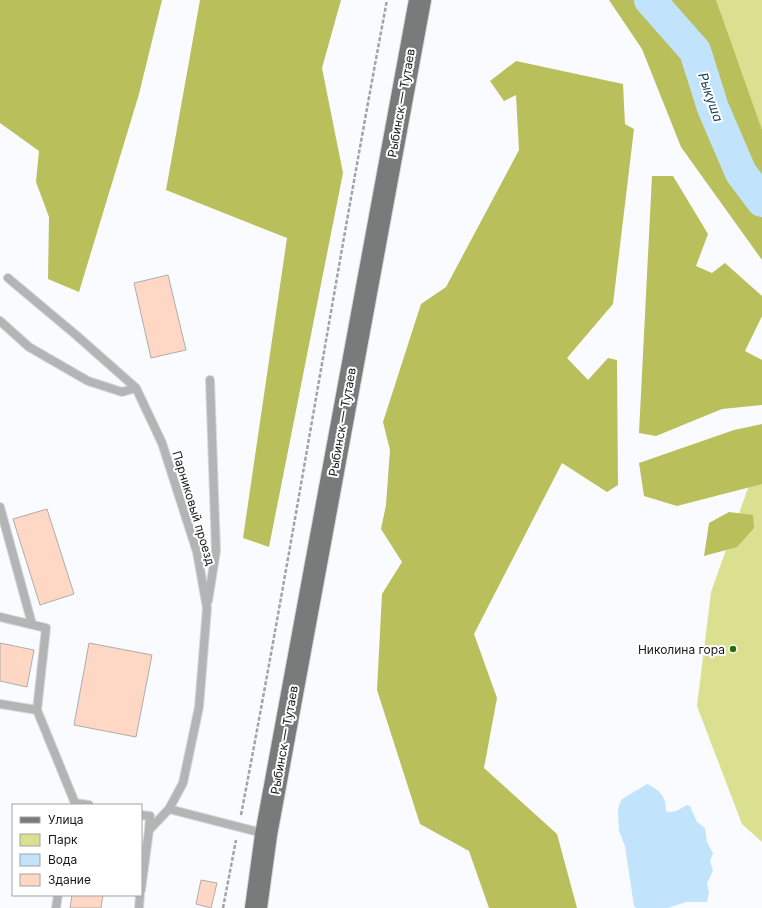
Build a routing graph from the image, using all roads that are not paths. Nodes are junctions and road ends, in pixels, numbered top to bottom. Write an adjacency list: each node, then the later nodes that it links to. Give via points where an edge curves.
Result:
1 (420, 0): 16 (main road, Рыбинск — Тутаев)
2 (8, 278): 5 (lane, Парниковый проезд)
3 (0, 321): 5 (lane, via 29,348 88,381 122,392)
4 (210, 380): 7 (lane, via 216,551)
5 (136, 388): 7 (lane, Парниковый проезд, via 162,443 197,552)
6 (0, 507): 9 (lane)
7 (207, 608): 13 (lane, Парниковый проезд, via 199,707 183,783)
8 (0, 617): 9 (lane)
9 (32, 624): 11 (lane, via 46,628)
10 (0, 704): 11 (lane)
11 (37, 710): 12 (lane)
12 (75, 804)
13 (169, 808): 15 (lane, Парниковый проезд); 16 (lane, via 239,827)
14 (142, 814): 15 (lane, via 150,816)
15 (149, 830): 17 (lane)
16 (266, 839): 22 (main road); 23 (main road)
17 (142, 882)
18 (58, 896): 20 (lane)
19 (140, 896): 21 (lane)
20 (56, 908)
21 (139, 908)
22 (249, 908)
23 (256, 908)

